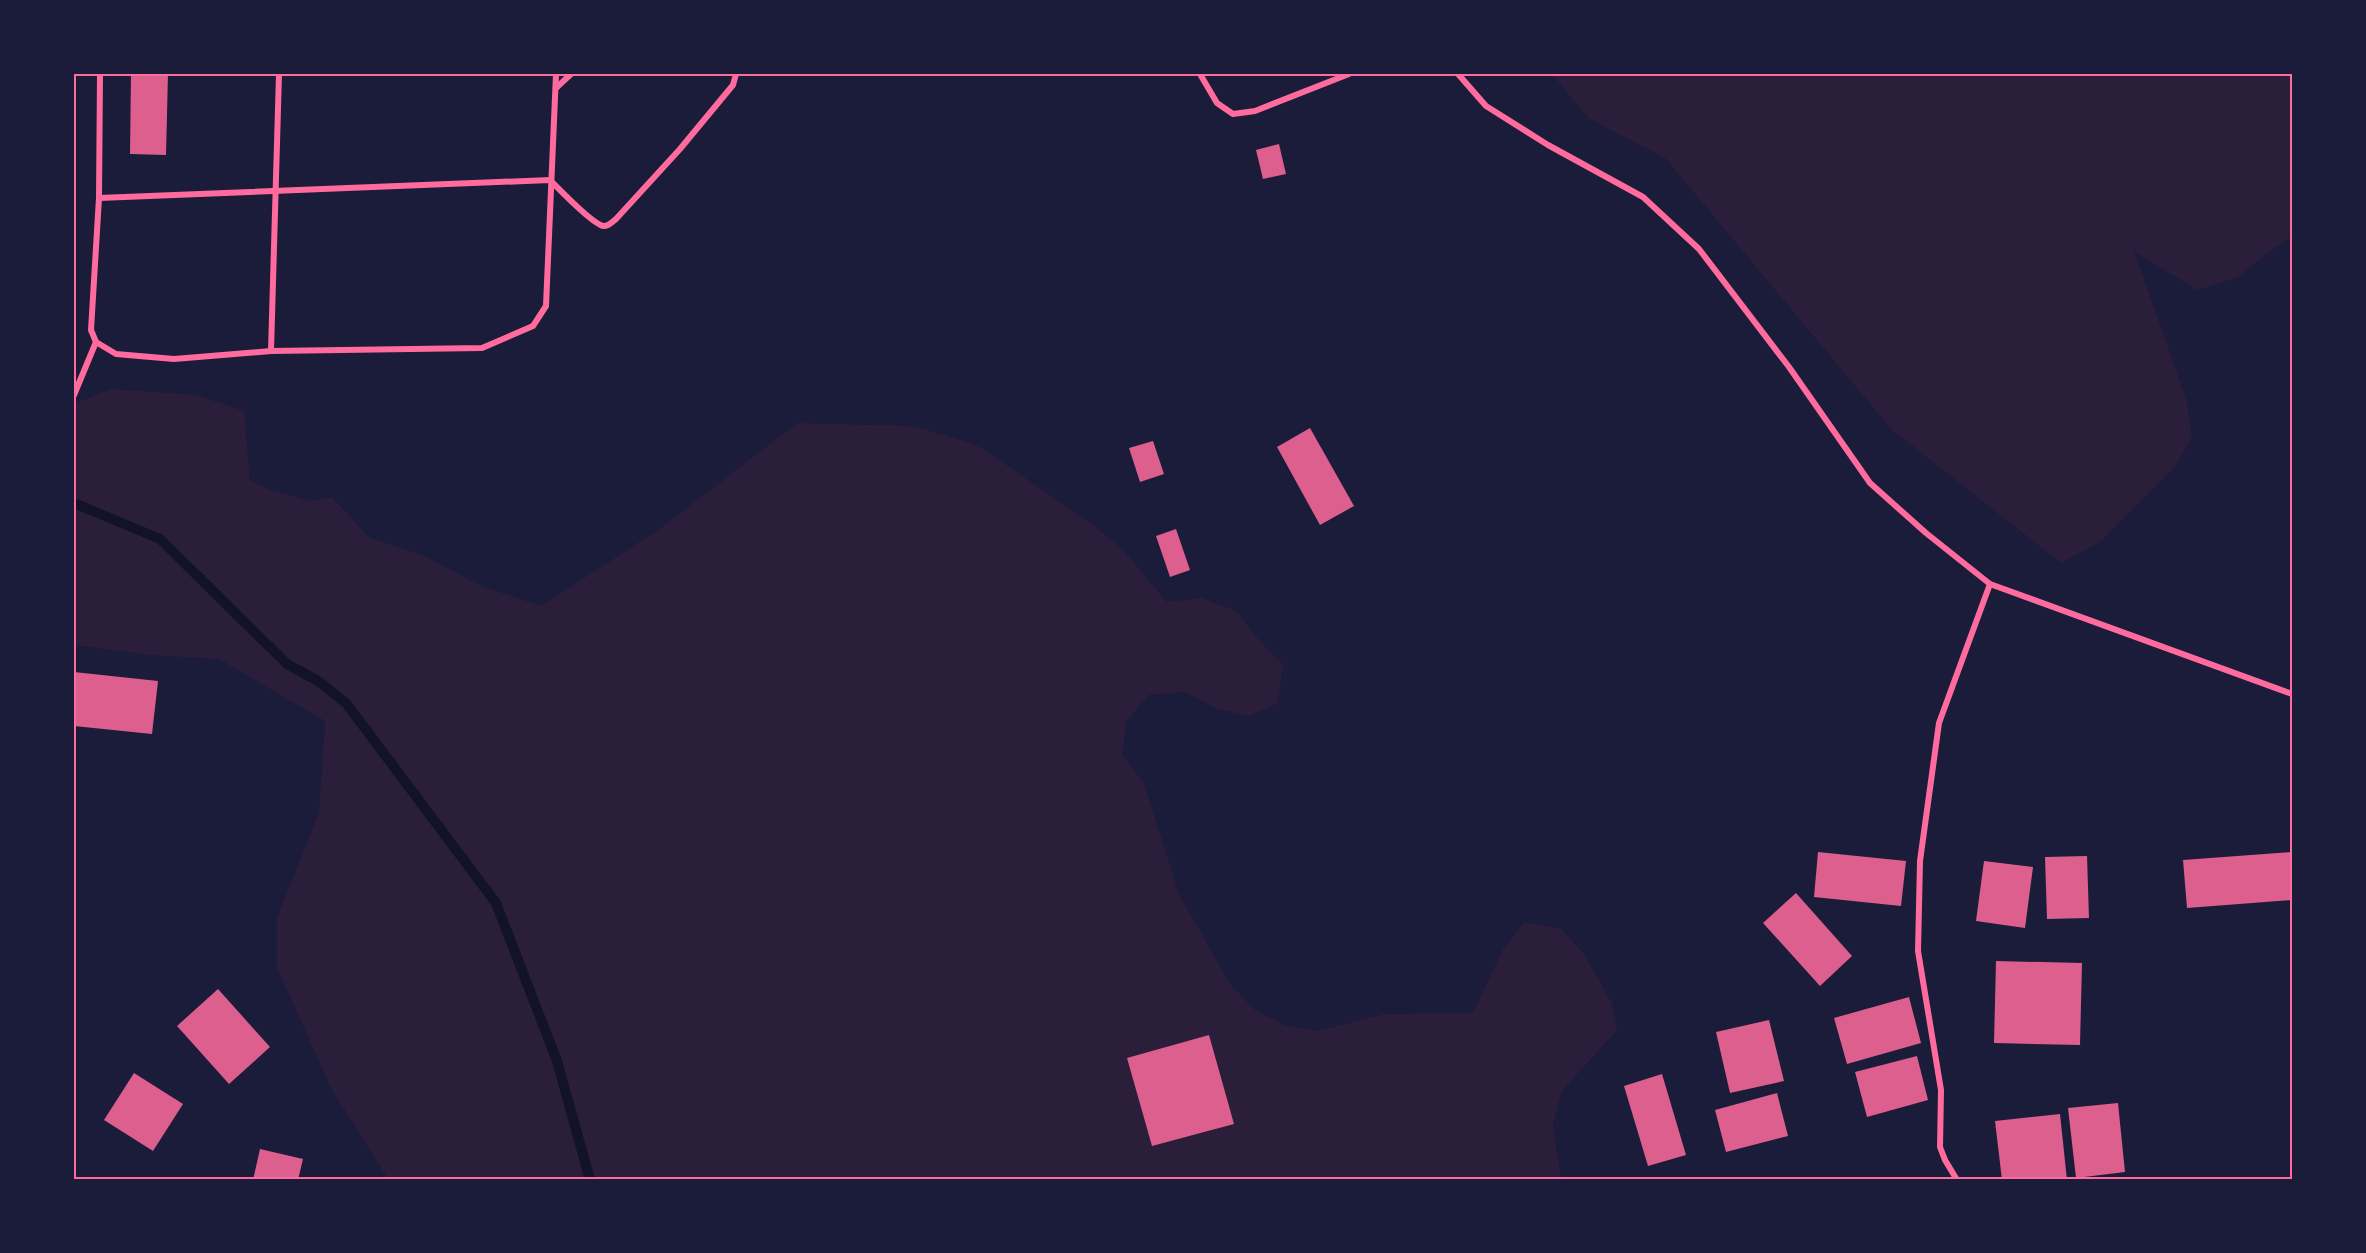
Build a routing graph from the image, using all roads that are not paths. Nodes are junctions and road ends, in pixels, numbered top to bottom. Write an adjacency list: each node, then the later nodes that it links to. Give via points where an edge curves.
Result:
1 (100, 74): 12 (street)
2 (279, 74): 11 (street)
3 (556, 74): 9 (street)
4 (571, 74): 9 (street)
5 (736, 74): 10 (street, via 734,85 680,149 608,225 602,226 591,218)
6 (1200, 74): 7 (street, via 1217,103 1233,114 1255,111)
7 (1349, 74)
8 (1458, 74): 16 (street, via 1486,106 1643,197 1699,249 1789,367 1870,483)
9 (556, 89): 10 (street)
10 (550, 180): 11 (street); 14 (street, via 546,306 533,326 482,348)
11 (274, 189): 12 (street); 14 (street)
12 (99, 198): 13 (street, via 91,330)
13 (96, 342): 14 (street, via 116,354 174,359); 15 (street)
14 (271, 351)
15 (74, 395)
16 (1990, 584): 17 (street); 18 (street, via 1939,723 1920,861 1918,951 1941,1090 1940,1147)
17 (2292, 694)
18 (1957, 1179)

